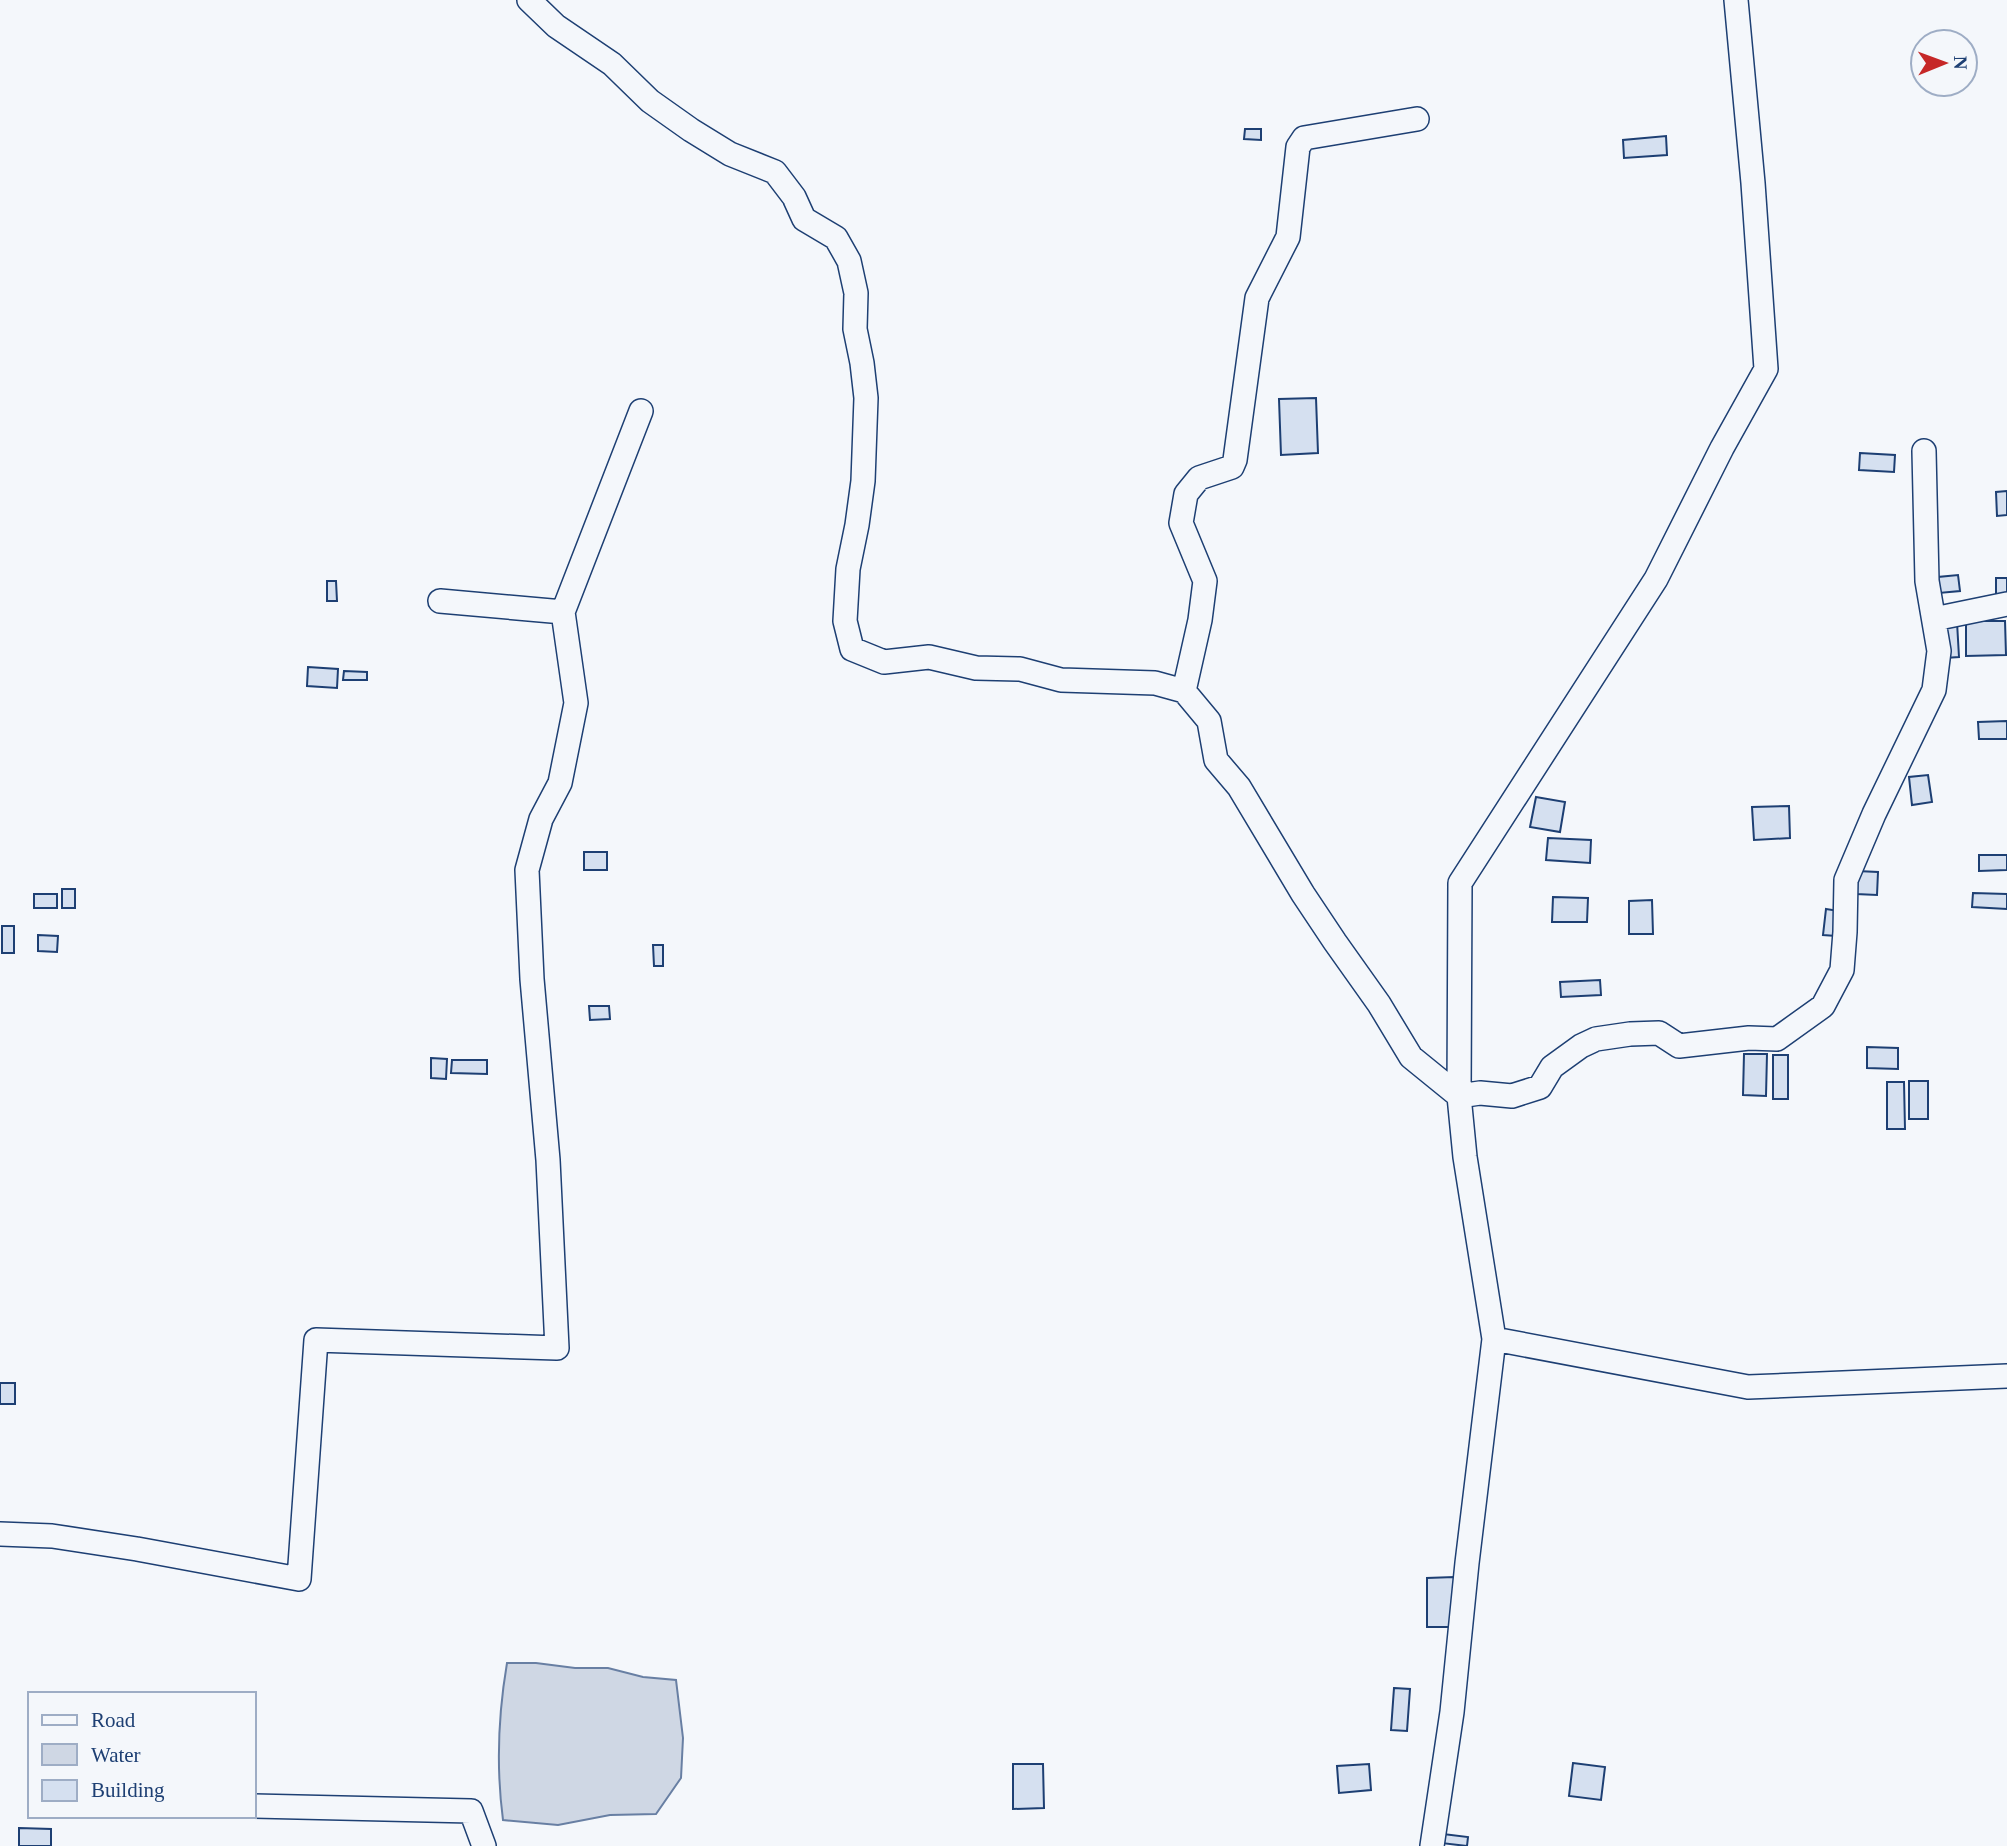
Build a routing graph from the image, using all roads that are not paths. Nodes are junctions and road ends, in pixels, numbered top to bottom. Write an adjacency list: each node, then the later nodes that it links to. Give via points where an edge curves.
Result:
1 (529, 0): 10 (street, via 691,130 730,154 775,172 804,219 836,238 849,261 866,398 863,481 848,569 845,621 852,649 884,662 929,657 976,668 1020,669 1061,680 1155,683)
2 (1736, 0): 11 (street, via 1766,369 1656,579 1460,883)
3 (1418, 119): 10 (street, via 1304,138 1298,147 1288,237 1257,298 1235,460 1232,467 1199,478 1186,494 1181,523 1205,581)
4 (641, 411): 8 (street)
5 (1924, 451): 9 (street, via 1927,581)
6 (440, 601): 8 (street)
7 (2007, 604): 9 (street)
8 (563, 611): 14 (street, via 576,703 560,783 541,819 527,870 556,1348 316,1340 299,1579 52,1536)
9 (1934, 619): 11 (street, via 1939,651 1934,690 1846,880 1842,970 1823,1006 1777,1039 1679,1046 1659,1033 1596,1039 1552,1068 1540,1087 1512,1096)
10 (1184, 691): 11 (street, via 1209,721 1216,760 1239,787 1303,894 1411,1057)
11 (1459, 1096): 12 (street)
12 (1494, 1339): 13 (street, via 1748,1387); 17 (street, via 1452,1712)
13 (2007, 1376)
14 (0, 1534)
15 (256, 1806): 16 (street, via 471,1811)
16 (484, 1846)
17 (1432, 1846)

